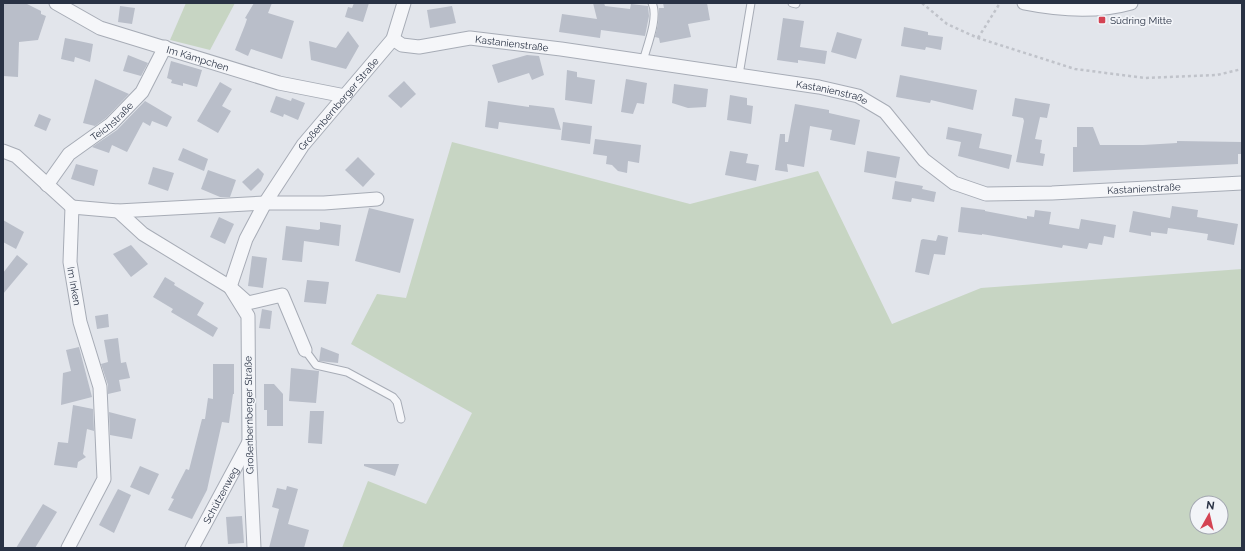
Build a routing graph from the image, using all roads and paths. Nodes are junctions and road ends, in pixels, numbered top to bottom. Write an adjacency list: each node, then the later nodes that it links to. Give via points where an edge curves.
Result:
1 (56, 3): 13 (street, Im Kämpchen, via 100,28)
2 (404, 3): 12 (street, Großenbernberger Straße)
3 (652, 3): 14 (lane, via 655,12)
4 (752, 3): 16 (lane)
5 (792, 3): 10 (lane)
6 (922, 3): 11 (path, via 947,24)
7 (1000, 3): 11 (path)
8 (1024, 3): 9 (street, via 1055,9 1091,9)
9 (1131, 3)
10 (796, 4)
11 (978, 38): 15 (path, via 1075,69 1145,78 1217,75)
12 (393, 39): 14 (street, Kastanienstraße, via 402,45 419,47 470,38); 17 (street, Großenbernberger Straße)
13 (165, 47): 17 (street, Im Kämpchen, via 279,83); 20 (street, Teichstraße, via 142,92 111,124 69,154)
14 (643, 61): 16 (street, Kastanienstraße)
15 (1242, 69)
16 (739, 75): 19 (street, Kastanienstraße, via 819,87 858,96 885,112 924,160 954,183 986,194 1052,194)
17 (345, 96): 22 (street, Großenbernberger Straße, via 303,145)
18 (3, 151): 20 (street, via 16,156)
19 (1242, 184)
20 (47, 185): 23 (street)
21 (378, 199): 22 (street, via 324,203)
22 (265, 203): 24 (street); 25 (street, Großenbernberger Straße, via 246,239)
23 (72, 207): 24 (street); 29 (street, Im Inken, via 70,262 80,322 100,388 104,479)
24 (118, 211): 25 (street, Großenbernberger Straße, via 143,234)
25 (230, 288): 26 (street, Großenbernberger Straße, via 248,303 282,295); 28 (street, Großenbernberger Straße, via 248,316)
26 (305, 350): 27 (lane, via 316,366 347,372 393,397 397,402)
27 (401, 419)
28 (249, 442): 30 (street, Schützenweg); 31 (street, Großenbernberger Straße)
29 (68, 548)
30 (192, 548)
31 (254, 548)

